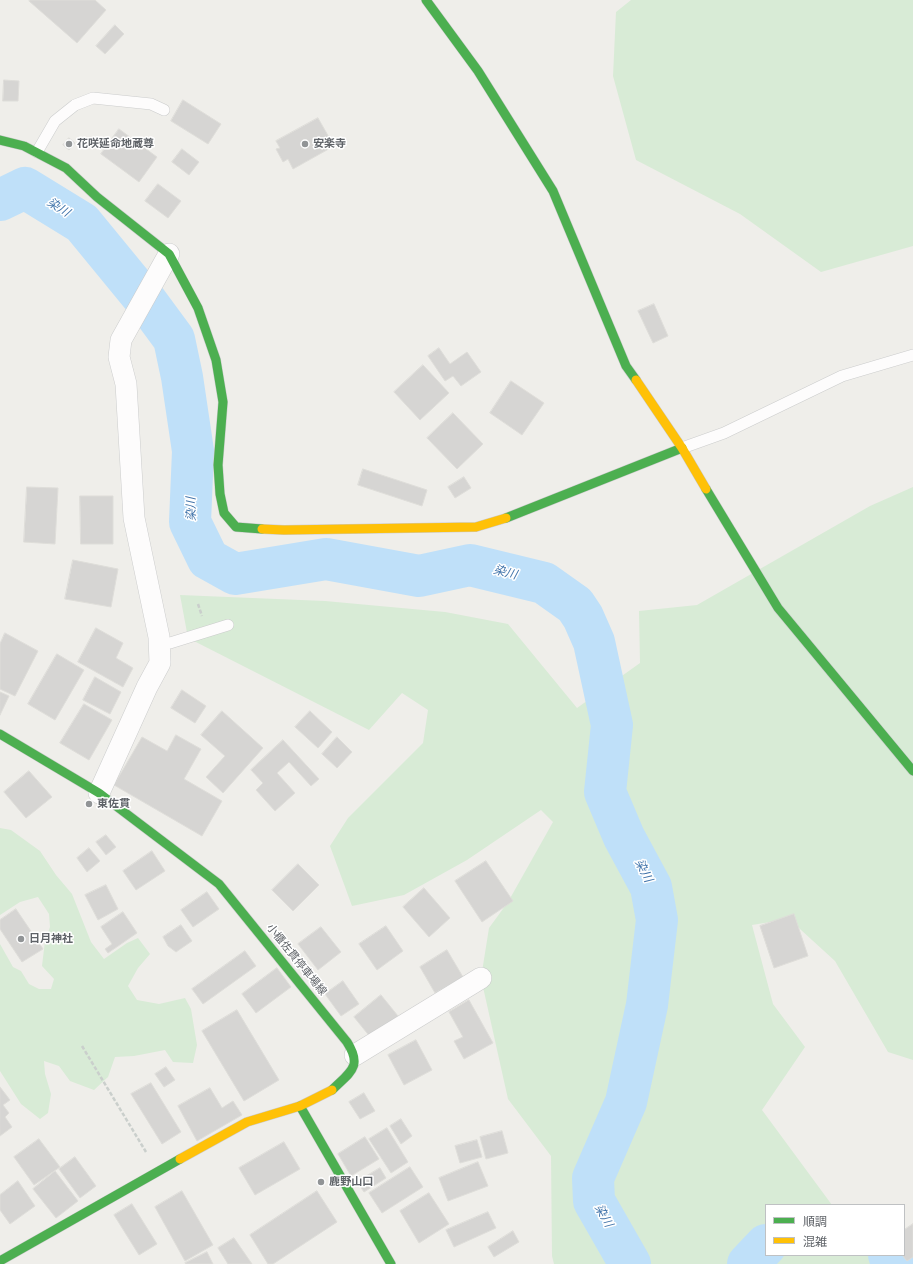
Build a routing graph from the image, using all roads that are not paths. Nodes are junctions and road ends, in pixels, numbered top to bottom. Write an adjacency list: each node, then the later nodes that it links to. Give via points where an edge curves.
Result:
1 (426, 0): 7 (street, via 478,71 553,191 626,366)
2 (164, 110): 4 (lane, via 151,104 93,98 75,105 55,121)
3 (0, 140): 4 (street)
4 (37, 152): 5 (street, via 66,168)
5 (166, 260): 7 (street, via 198,308 216,360 223,402 218,465 220,494 224,513 236,527 284,530 476,527 501,520); 9 (street, via 122,340 119,357 126,384 134,518)
6 (913, 355): 7 (lane, via 842,376 724,433)
7 (682, 448): 11 (street, via 778,608)
8 (228, 625): 9 (lane, via 170,643)
9 (159, 643): 12 (street, via 160,663)
10 (0, 734): 12 (street, 小櫃佐貫停車場線)
11 (913, 771)
12 (99, 793): 14 (street, 小櫃佐貫停車場線, via 219,884)
13 (481, 978): 14 (street)
14 (355, 1055): 15 (street, via 353,1069 346,1078 332,1090)
15 (300, 1106): 16 (street, via 247,1122); 17 (street)
16 (0, 1261)
17 (391, 1264)

